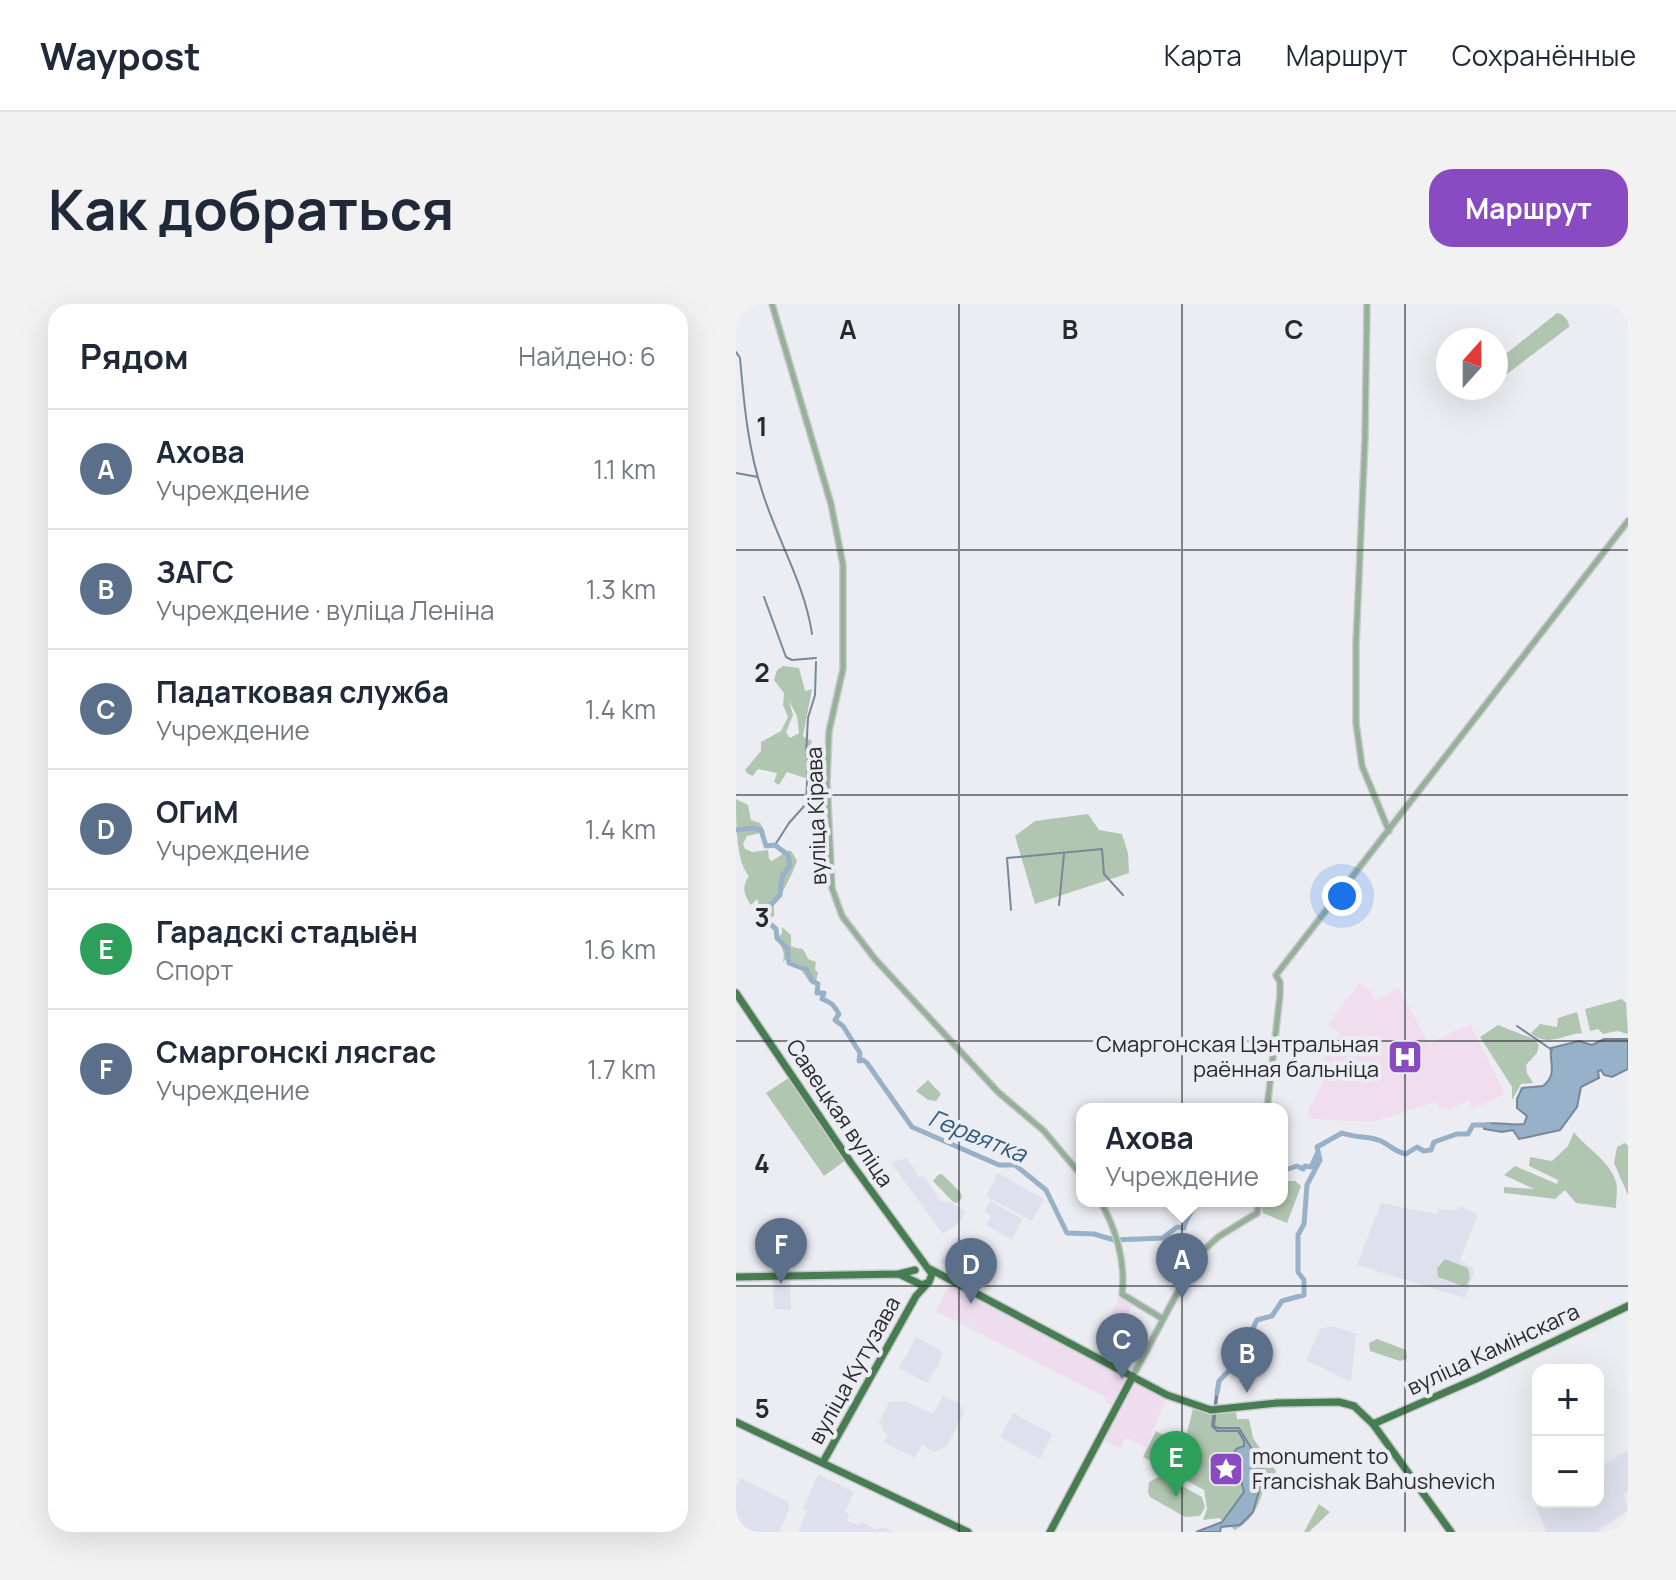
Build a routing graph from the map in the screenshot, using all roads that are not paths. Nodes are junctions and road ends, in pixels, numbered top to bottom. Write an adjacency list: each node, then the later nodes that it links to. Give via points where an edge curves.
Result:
1 (772, 304): 7 (street, вуліца Кірава, via 841,553 844,658 829,731 827,781 836,902 875,959)
2 (1367, 304): 4 (street, via 1356,723 1362,766)
3 (1628, 521): 4 (street)
4 (1389, 831): 6 (street, via 1276,975 1280,995)
5 (736, 993): 10 (main road, Савецкая вуліца)
6 (1268, 1103)
7 (1076, 1169)
8 (1102, 1207): 20 (street, via 1123,1272 1122,1294)
9 (1258, 1207): 20 (street, via 1257,1213 1203,1251)
10 (915, 1253): 11 (main road, Савецкая вуліца); 12 (main road)
11 (928, 1268): 12 (main road); 16 (main road, Савецкая вуліца); 17 (main road)
12 (915, 1269): 13 (main road); 15 (main road)
13 (899, 1274): 14 (main road); 15 (main road)
14 (736, 1277)
15 (915, 1280): 17 (main road); 18 (main road, вуліца Кутузава)
16 (951, 1282): 17 (main road, Савецкая вуліца); 21 (main road, Савецкая вуліца)
17 (928, 1283): 18 (main road, вуліца Кутузава)
18 (916, 1296): 24 (main road, вуліца Кутузава)
19 (1628, 1306): 23 (main road, вуліца Камінскага)
20 (1163, 1319): 21 (street)
21 (1133, 1376): 23 (main road, Савецкая вуліца, via 1177,1400 1215,1410 1343,1402); 26 (main road)
22 (736, 1422): 24 (main road)
23 (1373, 1424): 27 (main road)
24 (823, 1462): 25 (main road)
25 (968, 1532)
26 (1050, 1532)
27 (1451, 1532)

